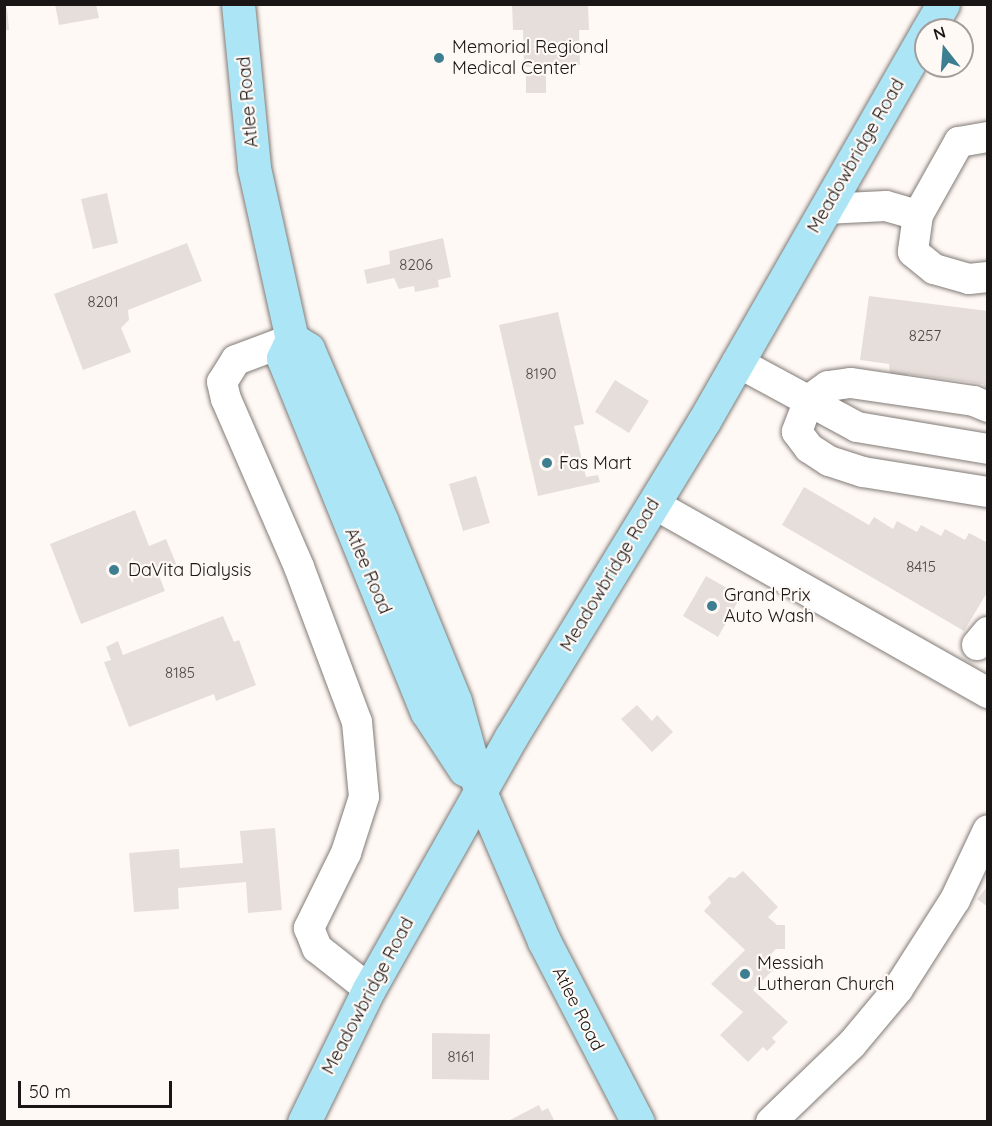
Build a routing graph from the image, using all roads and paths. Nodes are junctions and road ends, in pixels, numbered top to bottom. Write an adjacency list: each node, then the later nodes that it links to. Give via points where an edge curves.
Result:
1 (238, 4): 9 (main road, Atlee Road, via 254,168)
2 (943, 4): 3 (main road, Meadowbridge Road)
3 (935, 18)
4 (914, 55): 6 (main road, Meadowbridge Road)
5 (987, 137): 7 (street, via 959,142)
6 (825, 209): 7 (street, via 886,206); 10 (main road, Meadowbridge Road)
7 (918, 215): 8 (street, via 913,252 934,269 969,279)
8 (987, 277)
9 (292, 339): 17 (main road, Atlee Road, via 282,358 352,534 427,712); 19 (street, via 236,360 222,382 299,567 357,722 364,797 346,853 309,928 317,948)
10 (737, 362): 11 (street); 15 (main road, Meadowbridge Road)
11 (808, 400): 12 (street, via 828,386 850,383 974,401); 13 (street, via 873,433); 14 (street, via 797,432 809,448 829,461 863,472)
12 (987, 407)
13 (987, 449)
14 (987, 492)
15 (654, 504): 16 (street); 17 (main road, Meadowbridge Road, via 511,737)
16 (987, 693)
17 (481, 794): 19 (main road, Meadowbridge Road); 21 (main road, Atlee Road, via 575,1006)
18 (987, 830): 22 (street, via 955,900 898,989 852,1044)
19 (369, 989): 20 (main road, Meadowbridge Road)
20 (304, 1122)
21 (639, 1122)
22 (771, 1122)

